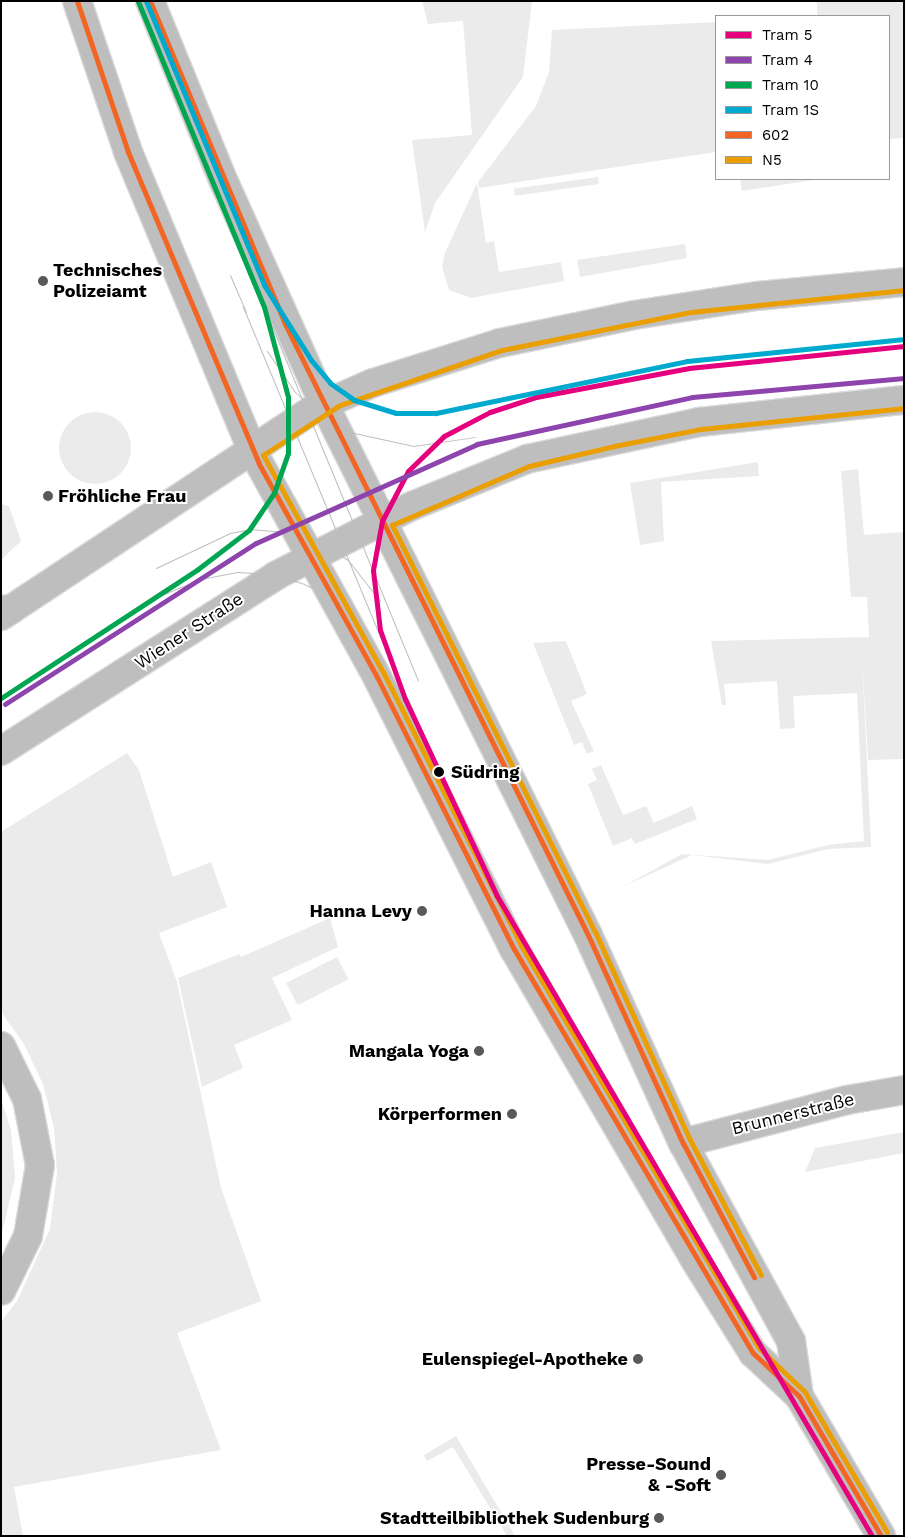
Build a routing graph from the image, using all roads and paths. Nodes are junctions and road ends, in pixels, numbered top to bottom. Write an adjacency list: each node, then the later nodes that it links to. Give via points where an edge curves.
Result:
1 (77, 1): 6 (main road, via 128,152)
2 (150, 1): 5 (main road, via 224,182)
3 (904, 282): 5 (main road, via 690,305 500,343 373,383)
4 (904, 400): 7 (main road, via 700,422 602,441 527,459)
5 (324, 404): 6 (main road); 7 (main road)
6 (253, 452): 8 (main road); 9 (main road)
7 (382, 521): 8 (main road, Wiener Straße); 13 (main road, via 588,935)
8 (309, 557): 10 (main road, Wiener Straße); 15 (main road, via 377,677 514,949 685,1243 753,1353)
9 (5, 612)
10 (1, 751)
11 (1, 1046): 14 (main road, via 26,1099 40,1165 28,1236)
12 (904, 1090): 13 (main road, Brunnerstraße, via 847,1100)
13 (683, 1144): 15 (main road, via 791,1341)
14 (1, 1291)
15 (799, 1396): 16 (main road)
16 (881, 1536)

